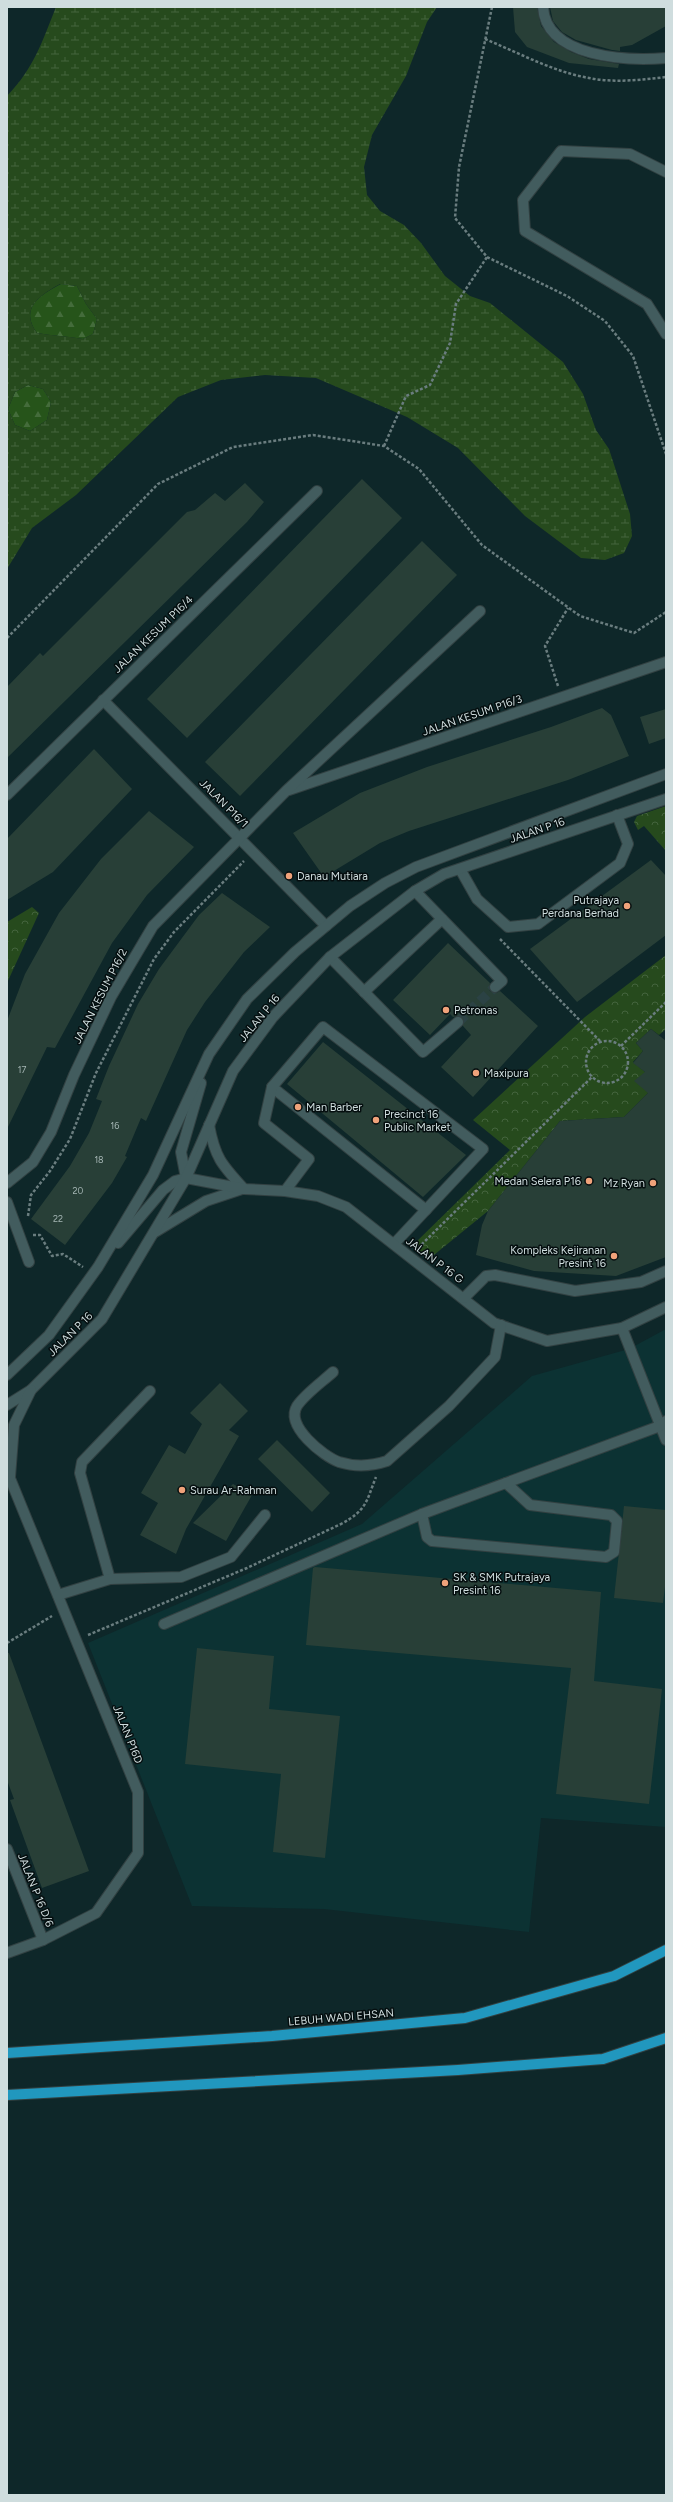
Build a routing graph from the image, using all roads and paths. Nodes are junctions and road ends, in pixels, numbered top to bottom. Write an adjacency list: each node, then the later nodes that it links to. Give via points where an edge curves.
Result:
1 (543, 7): 3 (street, via 544,20 561,42 589,54)
2 (485, 39): 4 (path, via 565,73 590,79 633,80)
3 (666, 58)
4 (666, 77)
5 (666, 172): 7 (street, via 630,154 561,151 523,200 525,231 647,304)
6 (487, 257): 8 (path, via 456,304 450,343 430,385 406,396)
7 (666, 334)
8 (384, 446): 10 (path, via 419,469 482,545); 13 (path, via 313,436 233,447 158,484)
9 (317, 491): 16 (street, JALAN KESUM P16/4)
10 (568, 608): 12 (path, via 580,616 634,634); 15 (path, via 545,646)
11 (480, 611): 18 (street, JALAN KESUM P16/3)
12 (666, 612)
13 (7, 638)
14 (666, 662): 15 (street, JALAN KESUM P16/3)
15 (562, 697): 18 (street, JALAN KESUM P16/3)
16 (103, 700): 19 (street, JALAN KESUM P16/4); 22 (street, JALAN P16/1)
17 (666, 774): 27 (street, JALAN P 16, via 416,868 385,883 350,906)
18 (286, 791): 22 (street, JALAN KESUM P16/3)
19 (7, 795)
20 (666, 799): 21 (street, JALAN P 16)
21 (617, 816): 24 (street, JALAN P 16); 24 (street, via 628,844 620,863 538,924 508,927 477,899)
22 (240, 836): 23 (street, JALAN P16/1); 41 (street, JALAN KESUM P16/2, via 153,926 112,997 74,1075 51,1132 33,1162)
23 (254, 851): 27 (street, JALAN P16/1); 46 (path, via 174,932 154,959 96,1073 70,1140 31,1195)
24 (460, 869): 25 (street, JALAN P 16, via 444,874)
25 (415, 892): 26 (street); 29 (street, JALAN P 16)
26 (442, 919): 30 (street, via 502,981); 31 (street)
27 (326, 926): 36 (street, JALAN P 16, via 247,999)
28 (498, 937): 34 (path)
29 (330, 957): 31 (street); 39 (street, JALAN P 16, via 273,1017 233,1071)
30 (495, 987)
31 (364, 992): 33 (street, via 423,1052)
32 (666, 1002): 35 (path)
33 (458, 1022)
34 (601, 1042): 35 (path, via 608,1041); 37 (path, via 587,1057 588,1072)
35 (621, 1046): 37 (path, via 629,1064 623,1076 612,1083 598,1082)
36 (209, 1054): 40 (street, via 182,1152); 52 (street, JALAN P 16, via 153,1175)
37 (592, 1077): 50 (path)
38 (272, 1087): 43 (street, via 264,1123 309,1159); 45 (street); 45 (street, via 323,1027 483,1149)
39 (209, 1125): 40 (street, JALAN P 16); 42 (street, via 212,1144 219,1161)
40 (186, 1178): 42 (street, JALAN P 16 G); 48 (street, JALAN P 16); 52 (street, via 163,1190)
41 (7, 1183)
42 (244, 1189): 43 (street, JALAN P 16 G); 48 (street, via 206,1201)
43 (285, 1191): 49 (street, JALAN P 16 G, via 318,1196 346,1207)
44 (7, 1202): 51 (street)
45 (426, 1210): 49 (street)
46 (29, 1221)
47 (30, 1228): 52 (path, via 32,1235 40,1235 52,1256 64,1254)
48 (153, 1234): 60 (street, JALAN P 16, via 102,1319)
49 (394, 1244): 50 (street, JALAN P 16 G)
50 (409, 1256): 54 (street, JALAN P 16 G)
51 (29, 1262)
52 (96, 1270): 59 (street, JALAN P 16, via 49,1336)
53 (666, 1271): 54 (street, via 641,1282 575,1291 495,1275 486,1276)
54 (464, 1298): 56 (street, JALAN P 16 G, via 494,1323)
55 (666, 1307): 57 (street, JALAN P 16 G)
56 (501, 1325): 57 (street, JALAN P 16 G, via 547,1341); 58 (street, via 495,1357 449,1406 387,1461 375,1465 356,1466 338,1462 312,1446 298,1426 295,1415 297,1406)
57 (622, 1328): 63 (street)
58 (333, 1372)
59 (8, 1376)
60 (31, 1390): 62 (street, JALAN P 16); 65 (street, via 14,1425)
61 (150, 1391): 69 (street, via 82,1462 80,1473)
62 (7, 1405)
63 (663, 1423): 64 (street); 66 (street)
64 (666, 1440)
65 (8, 1474): 70 (street, JALAN P16D)
66 (506, 1483): 67 (street); 67 (street, via 530,1505 612,1515 617,1521 614,1552 606,1557 432,1541 427,1538)
67 (422, 1514): 72 (street)
68 (266, 1515): 69 (street, via 231,1557 181,1577)
69 (110, 1579): 70 (street)
70 (58, 1595): 71 (street, JALAN P16D)
71 (64, 1608): 73 (path); 75 (street, JALAN P16D, via 138,1792 138,1853 96,1913)
72 (164, 1624)
73 (7, 1643)
74 (7, 1849): 75 (street, JALAN P 16 D/6)
75 (43, 1940): 77 (street, JALAN P16D)
76 (666, 1950): 79 (main road, LEBUH WADI EHSAN, via 614,1976 465,2018 272,2036)
77 (7, 1953)
78 (666, 2038): 80 (main road, via 603,2059 450,2071)
79 (7, 2053)
80 (7, 2095)

